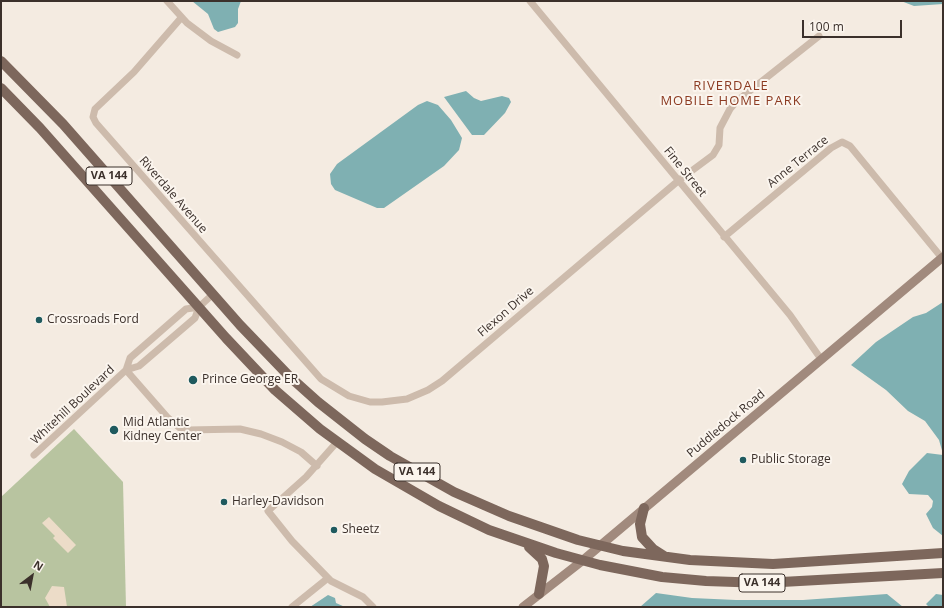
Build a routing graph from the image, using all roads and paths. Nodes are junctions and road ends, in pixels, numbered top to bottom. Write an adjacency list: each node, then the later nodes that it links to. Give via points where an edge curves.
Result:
1 (167, 1): 3 (street)
2 (530, 1): 8 (street, Fine Street)
3 (182, 18): 5 (street, via 211,41); 15 (street, Riverdale Avenue, via 134,72 95,109 94,119 282,336)
4 (820, 36): 8 (street, Flexon Drive, via 738,101 724,118 720,128 719,145 713,155)
5 (237, 55)
6 (1, 61): 11 (main road, VA 144, via 63,124)
7 (1, 88): 12 (main road, VA 144)
8 (678, 181): 9 (street, Fine Street); 15 (street, Flexon Drive, via 491,340 428,390 407,399 376,402 349,396)
9 (724, 237): 10 (street, Anne Terrace, via 842,142 850,146); 13 (street, Fine Street, via 794,320)
10 (942, 258): 13 (street, Puddledock Road)
11 (213, 294): 12 (street, Whitehill Boulevard); 21 (main road, VA 144, via 289,376 336,417 390,456 478,504 544,529)
12 (199, 307): 14 (street, Whitehill Boulevard, via 195,318 187,326 139,366); 14 (street, Whitehill Boulevard, via 186,310 130,358); 16 (main road, VA 144, via 275,390)
13 (821, 359): 19 (street, Puddledock Road)
14 (126, 370): 17 (street, Whitehill Boulevard); 18 (street, via 180,428 240,429 261,434 301,452)
15 (328, 385)
16 (337, 442): 18 (street); 20 (main road, VA 144, via 374,469 432,503 489,530)
17 (34, 455)
18 (317, 466): 26 (street, via 268,511 292,541)
19 (644, 508): 21 (street, Puddledock Road); 23 (main road, via 640,524 642,537 653,549)
20 (525, 543): 24 (main road, VA 144); 27 (main road, via 537,553 544,566)
21 (600, 546): 23 (main road, VA 144); 24 (street, Puddledock Road)
22 (943, 553): 23 (main road, VA 144, via 773,564 713,563)
23 (666, 557)
24 (582, 561): 25 (main road, VA 144, via 662,577 732,583); 27 (street, Puddledock Road)
25 (943, 573)
26 (328, 578): 28 (street); 29 (street, via 363,598)
27 (539, 594): 30 (street, Puddledock Road)
28 (292, 607)
29 (373, 607)
30 (523, 607)

